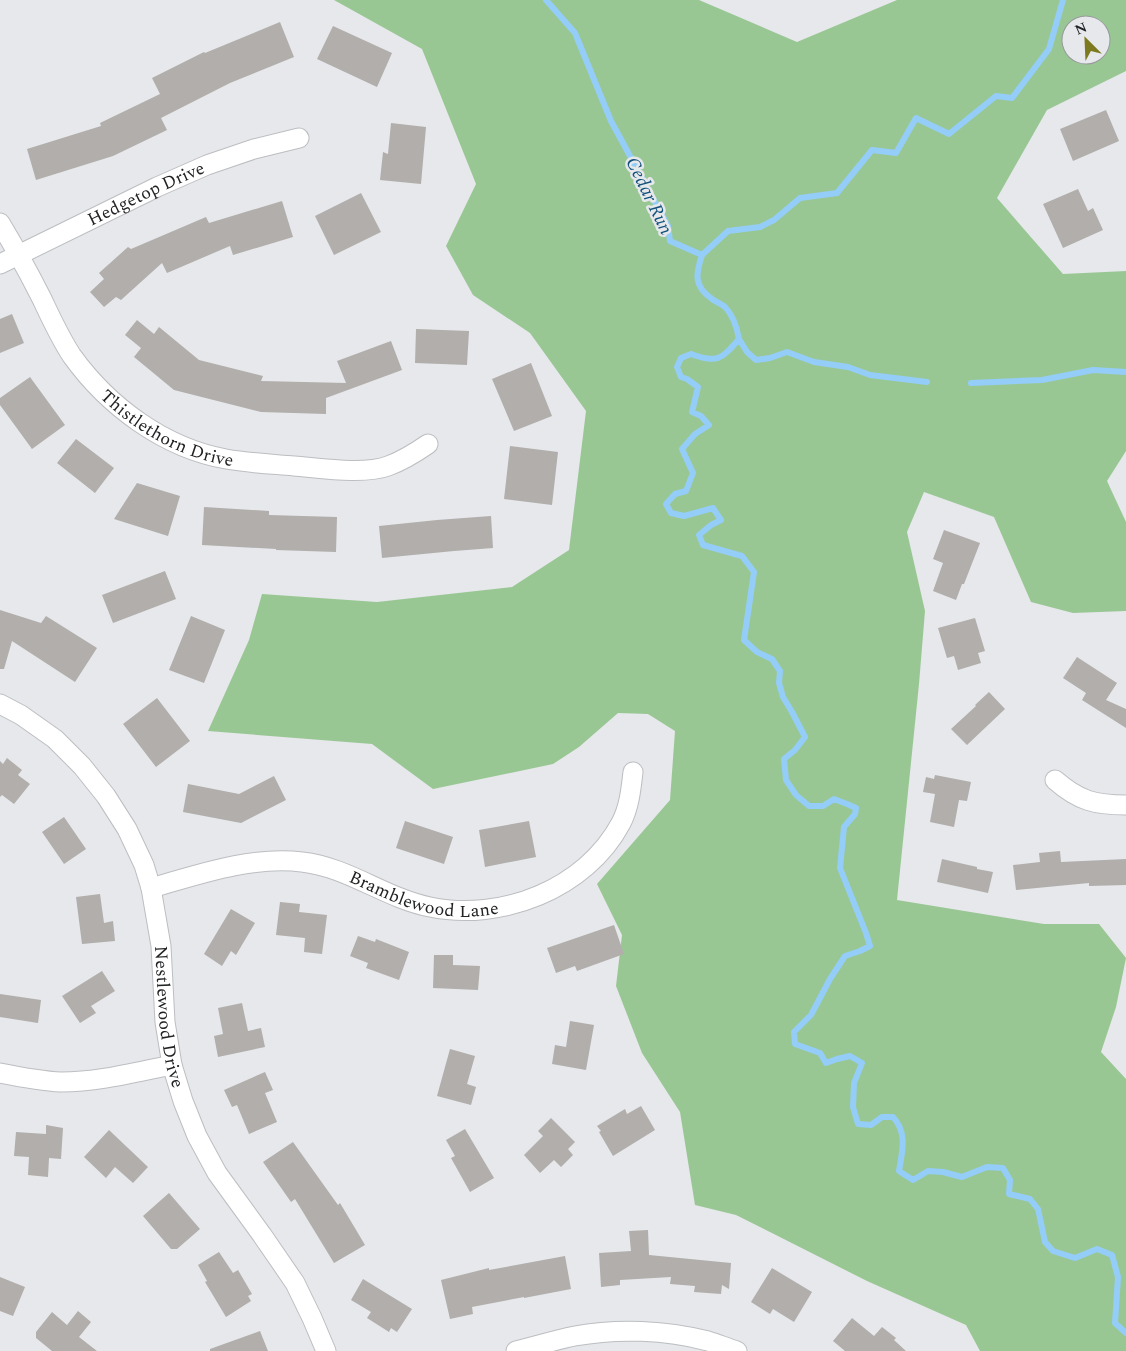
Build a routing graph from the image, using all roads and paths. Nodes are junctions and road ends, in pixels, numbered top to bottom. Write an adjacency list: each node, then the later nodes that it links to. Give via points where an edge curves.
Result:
1 (299, 138): 3 (street, Hedgetop Drive, via 207,165)
2 (0, 223): 3 (street, Thistlethorn Drive)
3 (19, 254): 4 (street, Hedgetop Drive); 5 (street, Thistlethorn Drive, via 72,355 97,387 146,427 172,441 224,458 363,470 386,467)
4 (0, 264)
5 (428, 444)
6 (0, 704): 10 (street, Nestlewood Drive, via 54,739 88,774 127,829)
7 (633, 772): 10 (street, Bramblewood Lane, via 622,822 610,842 574,875 534,898 510,906 464,911 431,908 408,902 335,870 284,860 222,868)
8 (1055, 780): 9 (street, via 1068,792 1087,801)
9 (1126, 804)
10 (151, 888): 11 (street, Nestlewood Drive, via 161,946 165,1022)
11 (172, 1064): 12 (street, via 99,1079 61,1082); 13 (street, Nestlewood Drive, via 197,1136 217,1173 294,1284)
12 (0, 1073)
13 (326, 1351)
14 (516, 1351): 15 (street, via 576,1336 609,1332 670,1334 708,1341)
15 (737, 1351)

